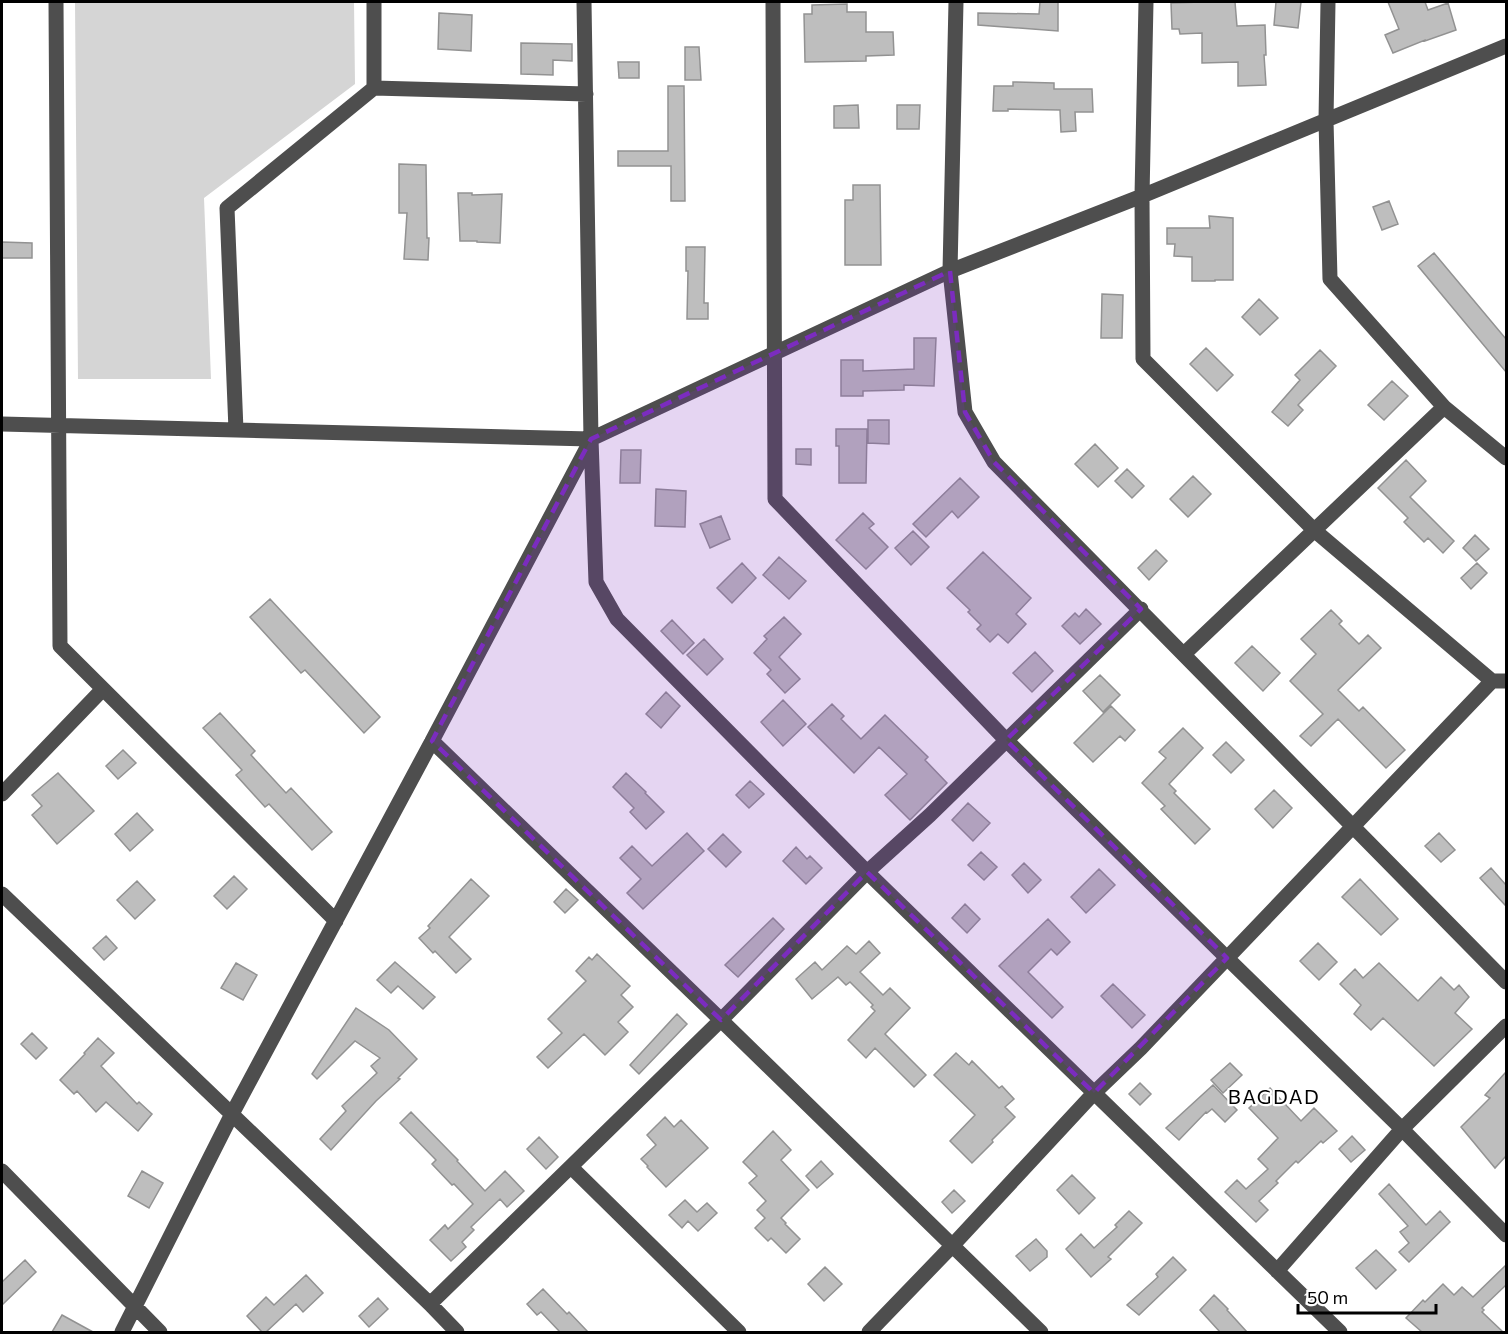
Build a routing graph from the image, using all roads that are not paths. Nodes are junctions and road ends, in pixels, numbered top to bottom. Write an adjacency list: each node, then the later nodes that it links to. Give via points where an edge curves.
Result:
1 (56, 2): 17 (street)
2 (374, 2): 9 (street)
3 (584, 2): 10 (street)
4 (773, 2): 14 (street)
5 (956, 2): 13 (street)
6 (1146, 2): 12 (street)
7 (1328, 2): 11 (street)
8 (1506, 46): 11 (street)
9 (374, 88): 10 (street); 18 (street, via 227,208)
10 (586, 94): 19 (street)
11 (1326, 120): 12 (street); 15 (street, via 1330,279)
12 (1142, 196): 13 (street); 21 (street, via 1143,358)
13 (950, 271): 14 (street); 22 (street, via 964,412 994,462)
14 (774, 353): 19 (street); 26 (street, via 775,499)
15 (1444, 407): 20 (street); 21 (street)
16 (2, 424): 17 (street)
17 (59, 426): 18 (street); 25 (street, via 60,646)
18 (236, 430): 19 (street)
19 (591, 439): 27 (street); 30 (street, via 596,582 617,619)
20 (1506, 458)
21 (1314, 530): 23 (street); 24 (street)
22 (1141, 609): 23 (street); 26 (street)
23 (1184, 654): 29 (street)
24 (1499, 681): 29 (street)
25 (103, 689): 28 (street); 32 (street)
26 (1006, 740): 30 (street); 33 (street)
27 (432, 741): 32 (street); 35 (street)
28 (2, 794)
29 (1353, 826): 33 (street); 34 (street)
30 (867, 872): 35 (street); 37 (street)
31 (2, 894): 38 (street)
32 (336, 921): 38 (street)
33 (1227, 958): 37 (street); 39 (street)
34 (1506, 982)
35 (721, 1020): 40 (street); 43 (street)
36 (1506, 1026): 39 (street)
37 (1094, 1093): 43 (street); 44 (street)
38 (232, 1114): 45 (street); 46 (street)
39 (1402, 1129): 42 (street); 44 (street)
40 (571, 1167): 45 (street); 50 (street)
41 (2, 1171): 46 (street)
42 (1506, 1235)
43 (952, 1246): 51 (street); 52 (street)
44 (1277, 1271): 53 (street)
45 (430, 1304): 49 (street)
46 (135, 1307): 47 (street); 48 (street)
47 (122, 1332)
48 (160, 1332)
49 (457, 1332)
50 (738, 1332)
51 (869, 1332)
52 (1041, 1332)
53 (1340, 1332)

